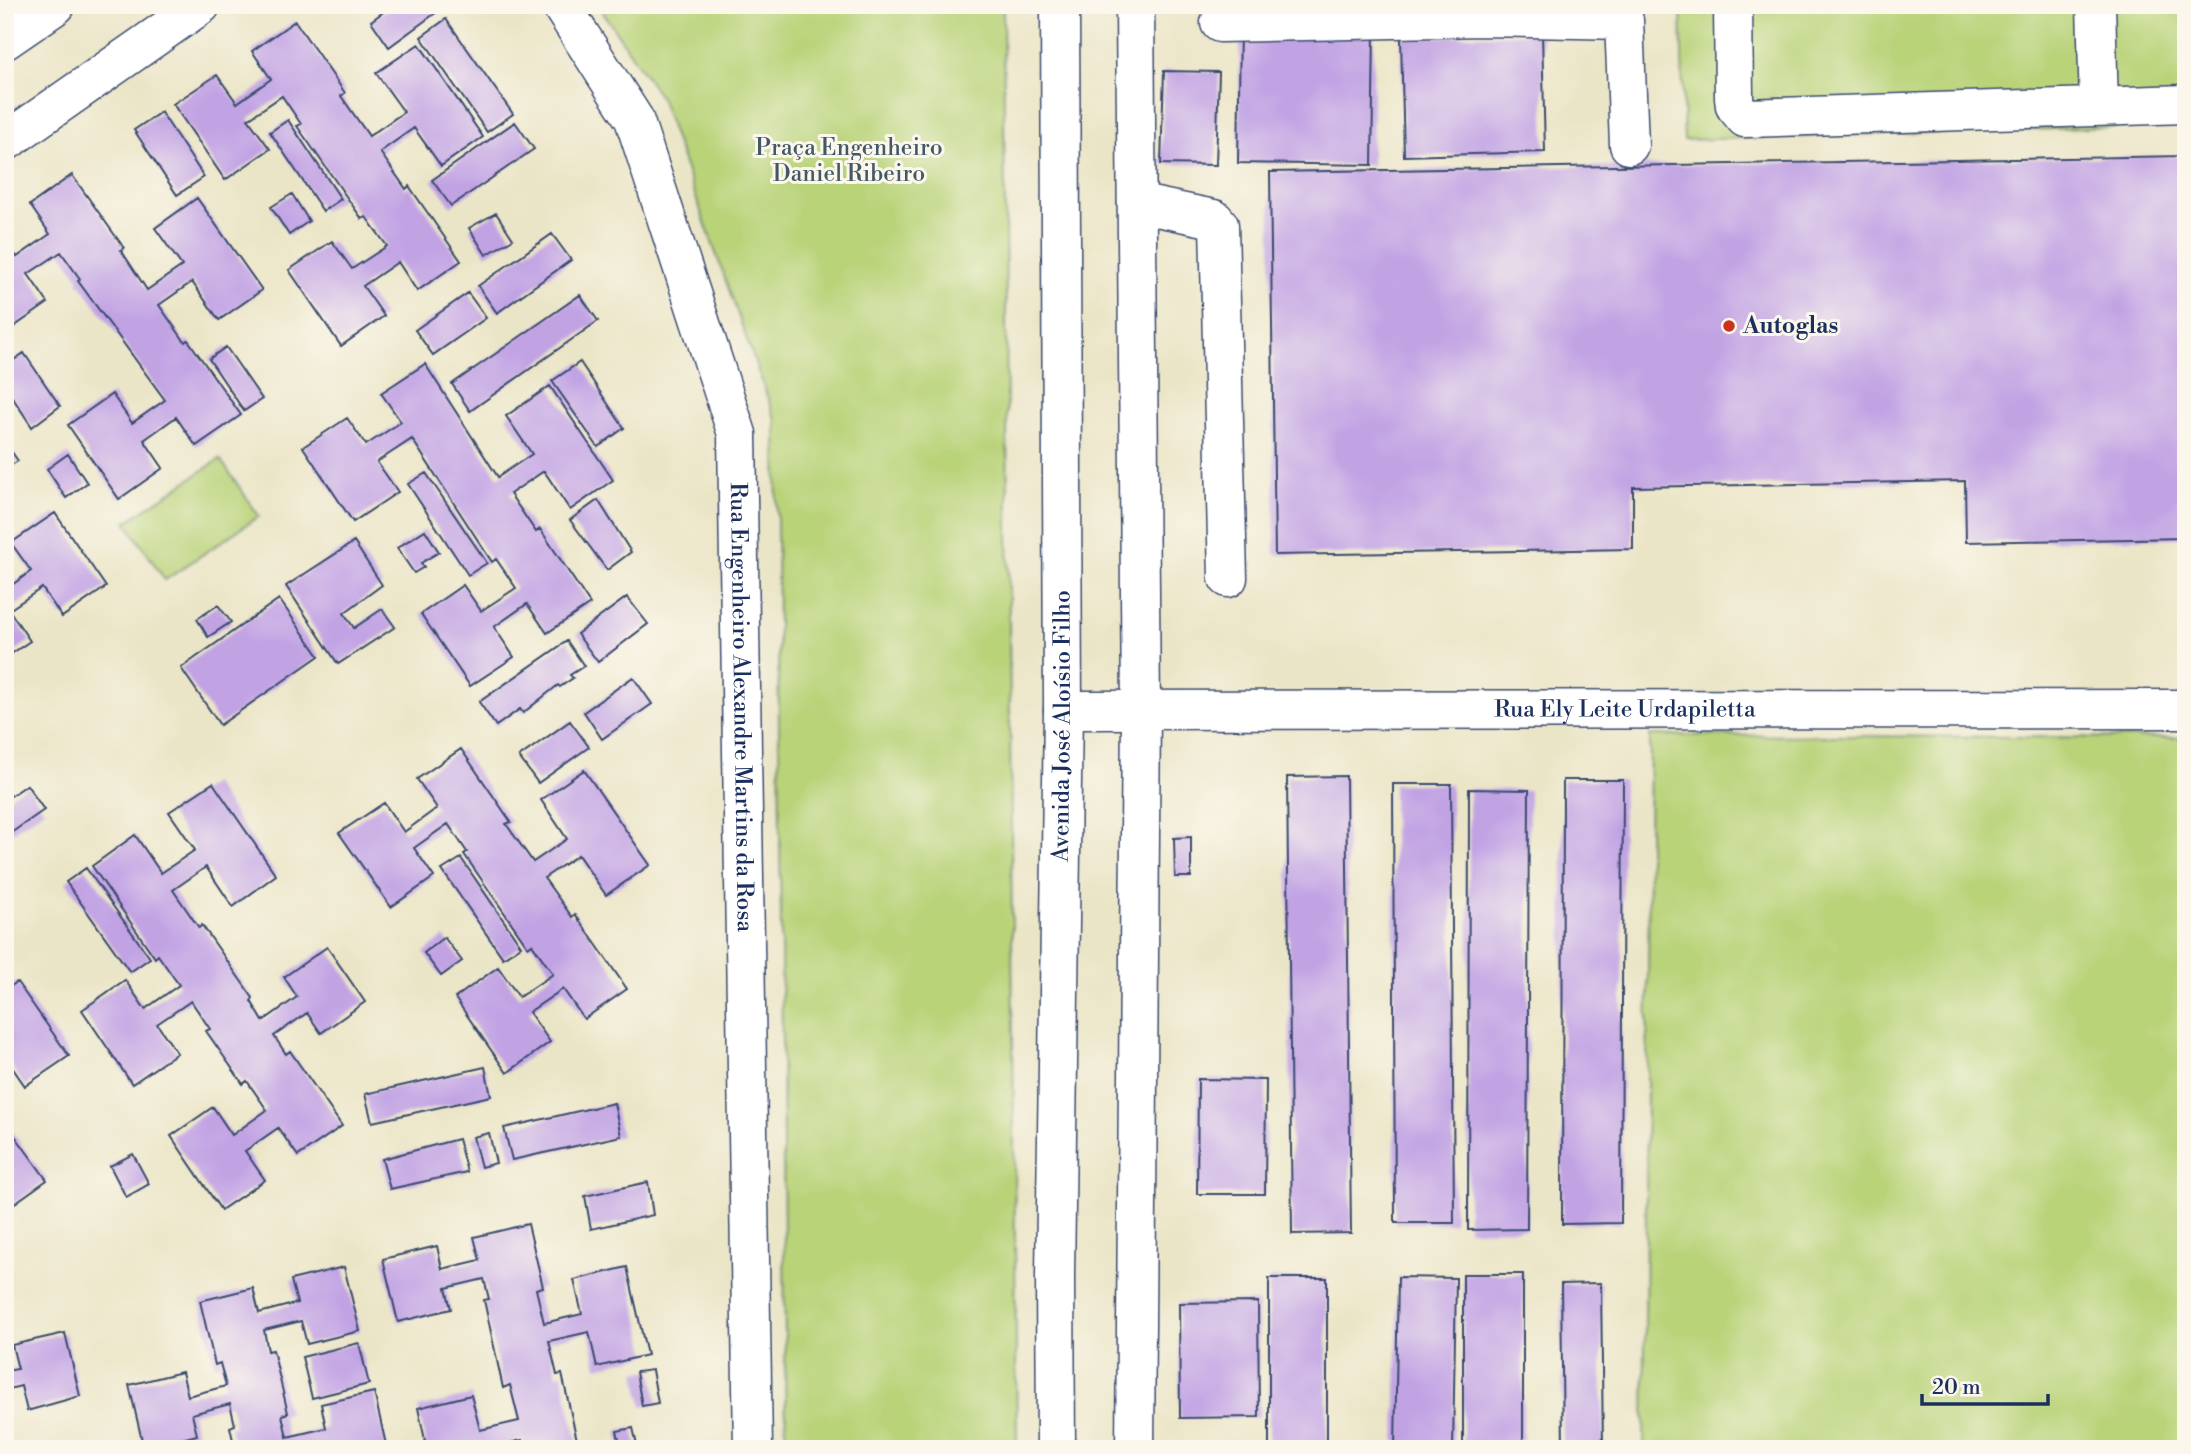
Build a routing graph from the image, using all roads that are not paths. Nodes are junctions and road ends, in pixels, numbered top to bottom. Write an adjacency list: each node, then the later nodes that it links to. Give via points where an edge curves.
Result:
1 (56, 5): 11 (street)
2 (201, 5): 14 (street)
3 (561, 5): 21 (street, Rua Engenheiro Alexandre Martins da Rosa, via 634,119 737,434)
4 (1060, 5): 19 (street, Avenida José Aloísio Filho)
5 (1135, 5): 16 (street)
6 (1733, 5): 13 (street, via 1734,98 1745,118)
7 (2096, 5): 13 (street)
8 (1481, 11): 9 (street); 15 (street, via 1624,20)
9 (1358, 13): 10 (street)
10 (1220, 23)
11 (5, 40)
12 (2186, 104): 13 (street)
13 (2099, 106)
14 (5, 142)
15 (1629, 145)
16 (1137, 203): 17 (street, via 1214,219 1219,225); 20 (street)
17 (1228, 578)
18 (2186, 709): 20 (street, Rua Ely Leite Urdapiletta)
19 (1063, 710): 20 (street, Rua Ely Leite Urdapiletta); 22 (street, Avenida José Aloísio Filho)
20 (1141, 710): 23 (street)
21 (753, 1449)
22 (1056, 1449)
23 (1135, 1449)

